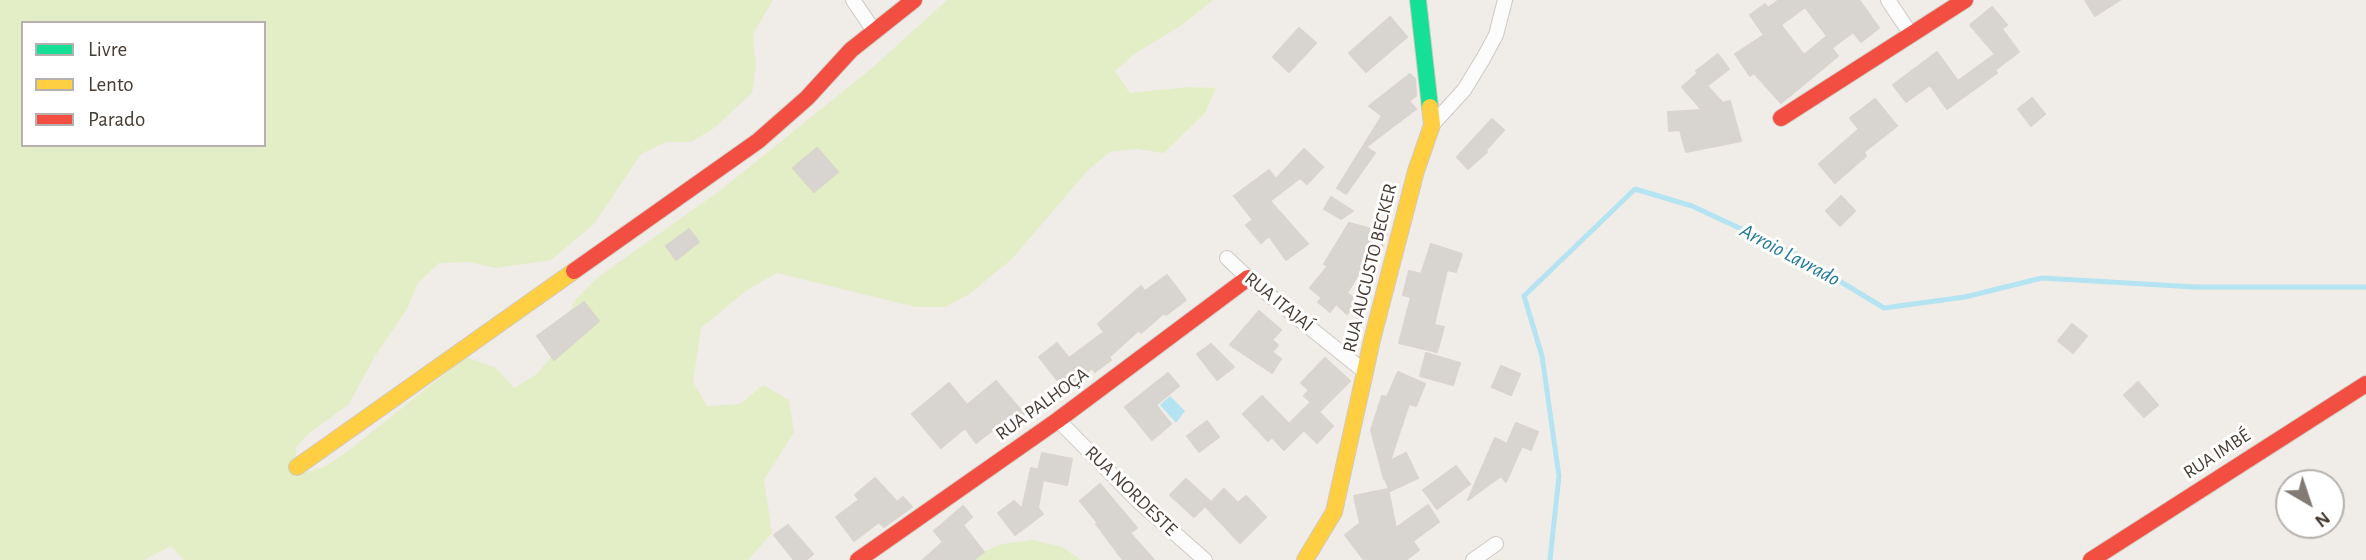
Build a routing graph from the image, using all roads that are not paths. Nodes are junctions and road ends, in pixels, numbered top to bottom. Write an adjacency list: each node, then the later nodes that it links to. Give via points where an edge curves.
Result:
1 (853, 0): 7 (street)
2 (914, 0): 7 (street)
3 (1418, 0): 10 (street)
4 (1506, 0): 10 (street, RUA AUGUSTO BECKER, via 1483,59 1464,90)
5 (1888, 0): 8 (street)
6 (1965, 0): 8 (street)
7 (874, 31): 16 (street, via 758,141)
8 (1910, 33): 9 (street)
9 (1781, 118)
10 (1432, 125): 13 (street, RUA AUGUSTO BECKER)
11 (1227, 258): 12 (street, RUA ITAJAÍ)
12 (1248, 278): 13 (street, RUA ITAJAÍ); 15 (street, RUA PALHOÇA)
13 (1365, 372): 20 (street, RUA AUGUSTO BECKER, via 1334,512)
14 (2366, 384): 22 (street, RUA IMBÉ)
15 (1058, 420): 18 (street, RUA PALHOÇA); 19 (street, RUA NORDESTE, via 1139,502)
16 (297, 467)
17 (1496, 544): 21 (street)
18 (858, 560)
19 (1205, 560)
20 (1305, 560)
21 (1473, 560)
22 (2091, 560)

